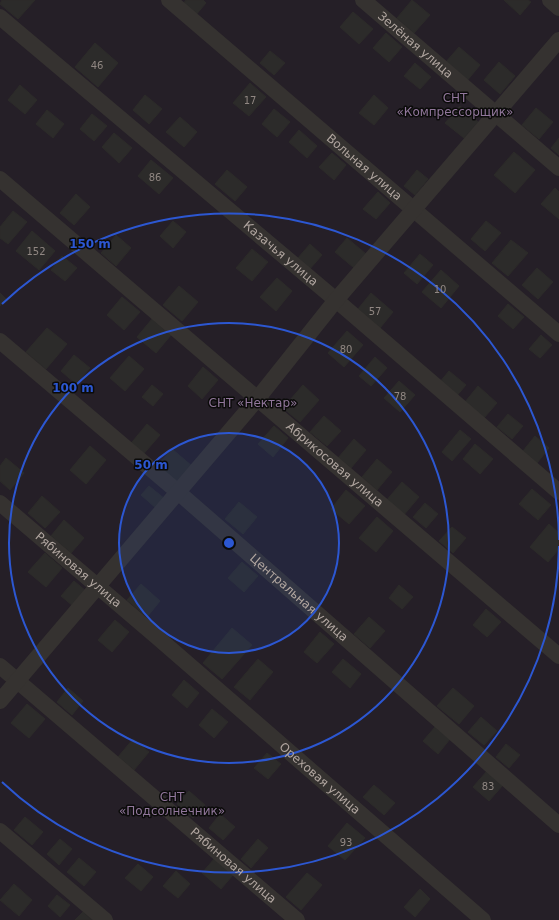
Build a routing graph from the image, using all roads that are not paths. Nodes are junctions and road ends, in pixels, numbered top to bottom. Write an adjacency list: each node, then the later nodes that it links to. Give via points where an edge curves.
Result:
1 (169, 0): 10 (street, Вольная улица)
2 (362, 0): 7 (street, Зелёная улица)
3 (550, 0): 4 (street)
4 (559, 8)
5 (0, 17): 11 (street, Казачья улица)
6 (559, 40): 7 (street)
7 (496, 114): 8 (street, Зелёная улица); 10 (street)
8 (559, 168)
9 (0, 179): 14 (street, Абрикосовая улица)
10 (415, 209): 11 (street); 12 (street, Вольная улица)
11 (336, 300): 14 (street); 16 (street, Казачья улица)
12 (559, 334)
13 (0, 341): 15 (street, Центральная улица)
14 (258, 398): 15 (street); 20 (street, Абрикосовая улица)
15 (178, 492): 18 (street); 24 (street, Центральная улица)
16 (559, 492)
17 (0, 503): 18 (street, Рябиновая улица)
18 (98, 586): 19 (street, Рябиновая улица); 22 (street)
19 (157, 637): 28 (street, Ореховая улица)
20 (559, 656)
21 (0, 666): 22 (street, Рябиновая улица)
22 (17, 680): 23 (street); 27 (street, Рябиновая улица)
23 (0, 701)
24 (559, 825)
25 (0, 831): 26 (street)
26 (105, 920)
27 (297, 920)
28 (483, 920)

